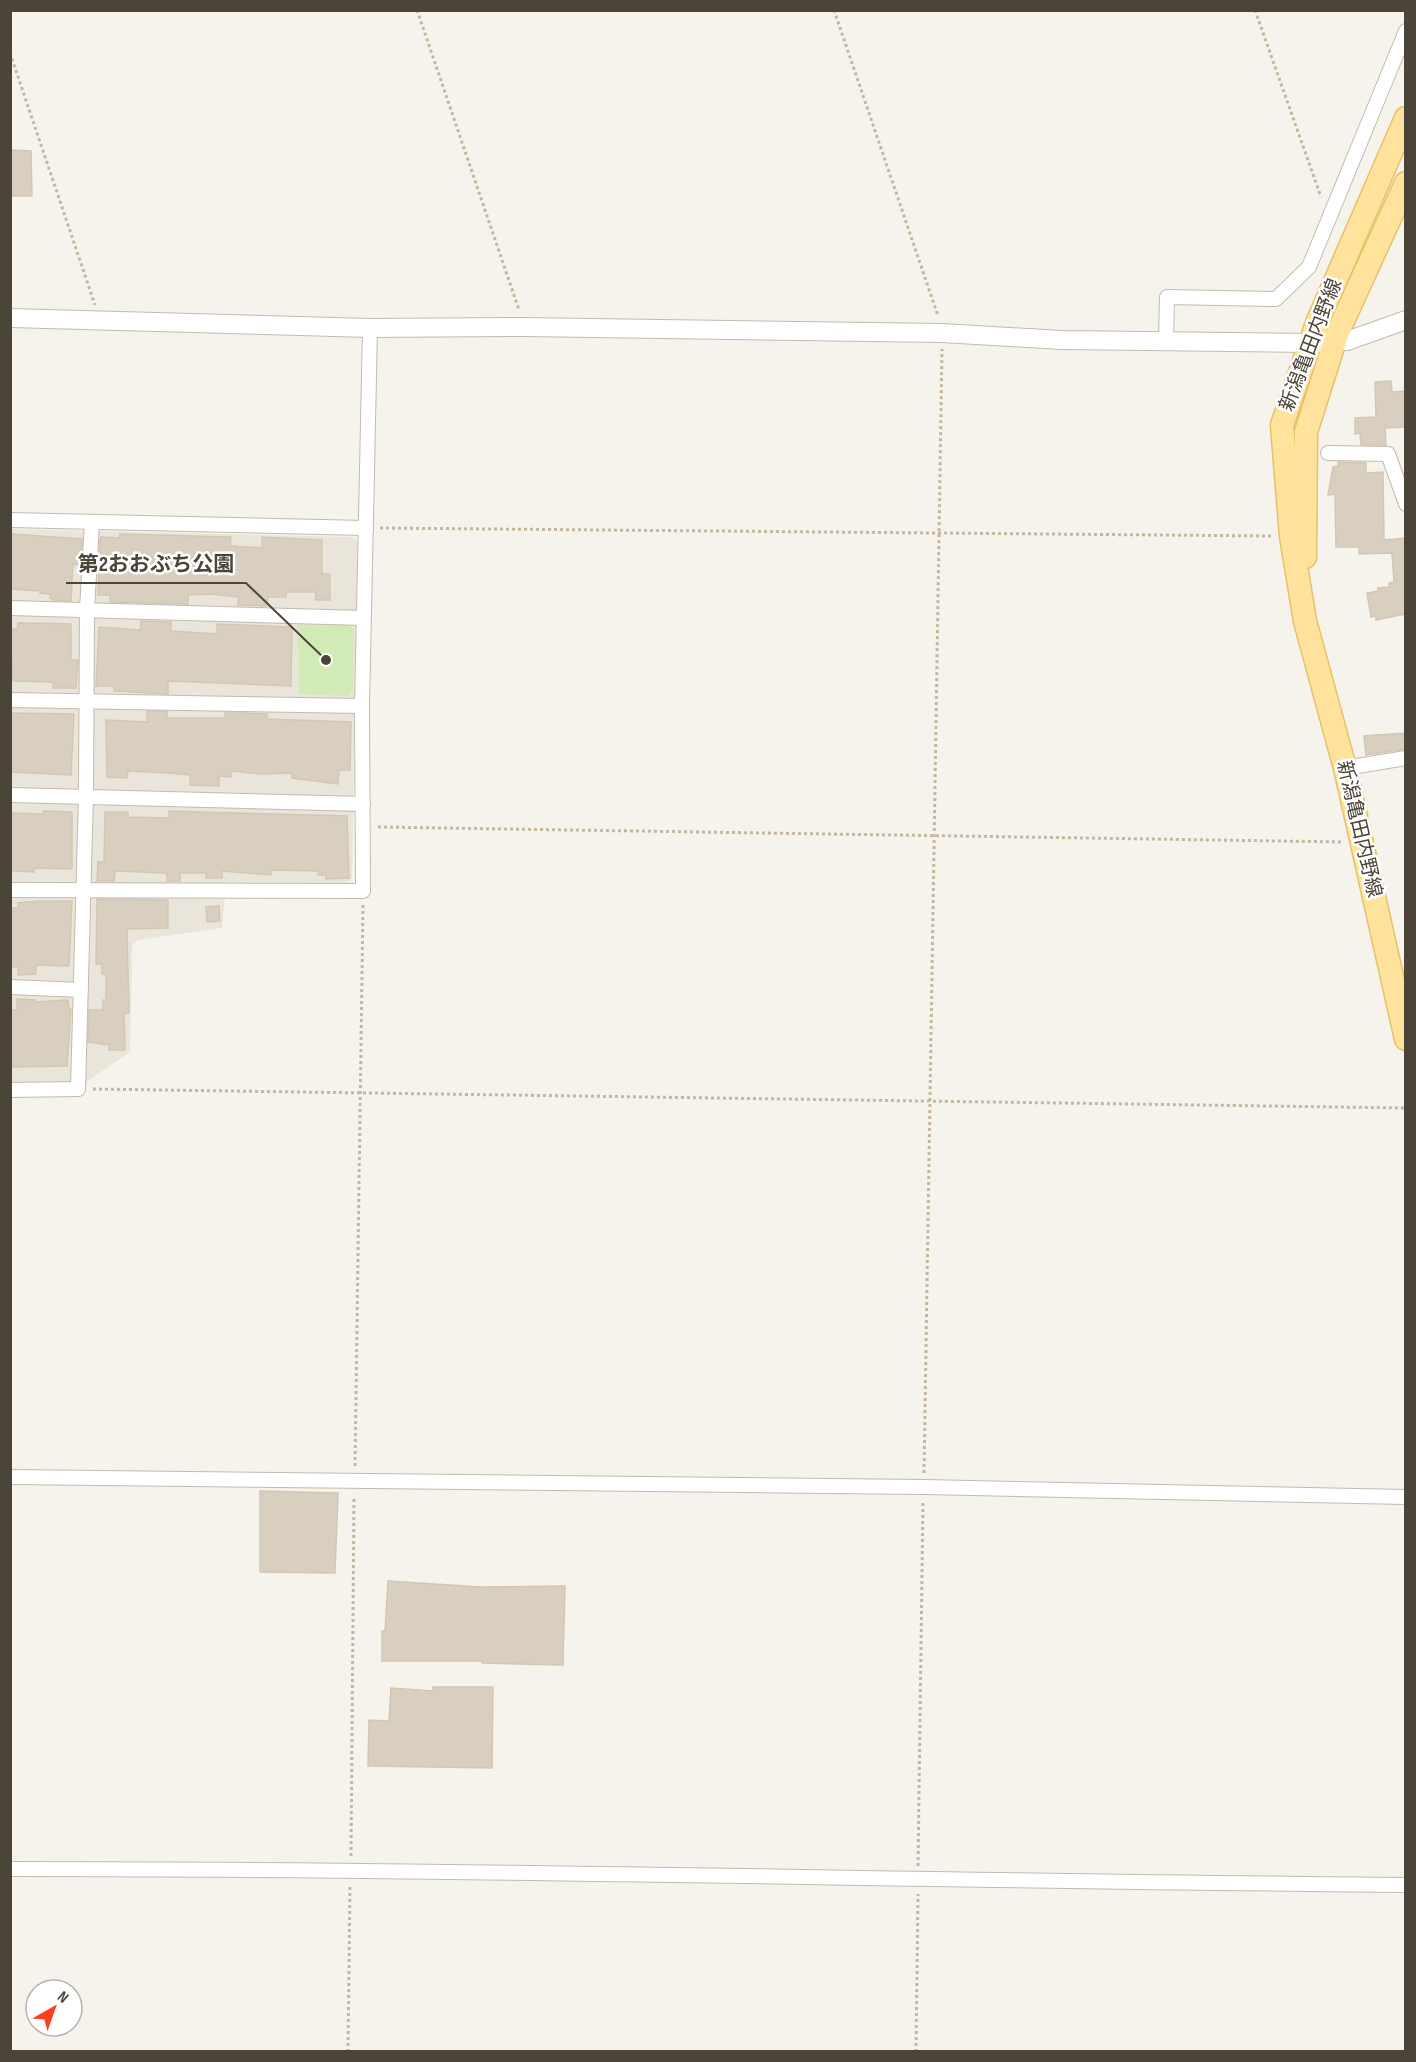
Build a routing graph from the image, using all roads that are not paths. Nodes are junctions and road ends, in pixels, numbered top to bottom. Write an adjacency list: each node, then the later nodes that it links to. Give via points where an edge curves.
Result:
1 (1406, 31): 7 (street, via 1309,267 1276,299 1167,297)
2 (1406, 118): 9 (main road, 新潟亀田内野線)
3 (1406, 183): 8 (main road, 新潟亀田内野線)
4 (10, 318): 6 (street)
5 (1406, 320): 8 (street)
6 (369, 328): 7 (street, via 942,333); 15 (street)
7 (1166, 341): 9 (street)
8 (1335, 342): 9 (street); 19 (main road, 新潟亀田内野線, via 1306,432)
9 (1310, 343): 19 (main road, 新潟亀田内野線, via 1281,425 1291,536)
10 (1328, 453): 11 (street, via 1388,454)
11 (1402, 480): 12 (street)
12 (1406, 504)
13 (10, 520): 14 (street)
14 (92, 522): 15 (street); 17 (street)
15 (366, 528): 18 (street)
16 (10, 608): 17 (street)
17 (87, 610): 18 (street); 20 (street)
18 (364, 618): 22 (street)
19 (1305, 621): 24 (main road, 新潟亀田内野線)
20 (85, 699): 21 (street); 22 (street); 26 (street)
21 (10, 700)
22 (362, 706): 27 (street)
23 (1406, 758): 24 (street)
24 (1345, 768): 32 (main road, 新潟亀田内野線)
25 (10, 795): 26 (street)
26 (86, 795): 27 (street); 29 (street)
27 (363, 804): 29 (street, via 363,891)
28 (10, 890): 29 (street)
29 (83, 890): 31 (street)
30 (10, 987): 31 (street)
31 (81, 990): 33 (street, via 78,1089)
32 (1406, 1039)
33 (10, 1090)
34 (10, 1477): 35 (street, via 924,1487)
35 (1406, 1497)
36 (10, 1869): 37 (street, via 350,1869 918,1881)
37 (1406, 1885)

